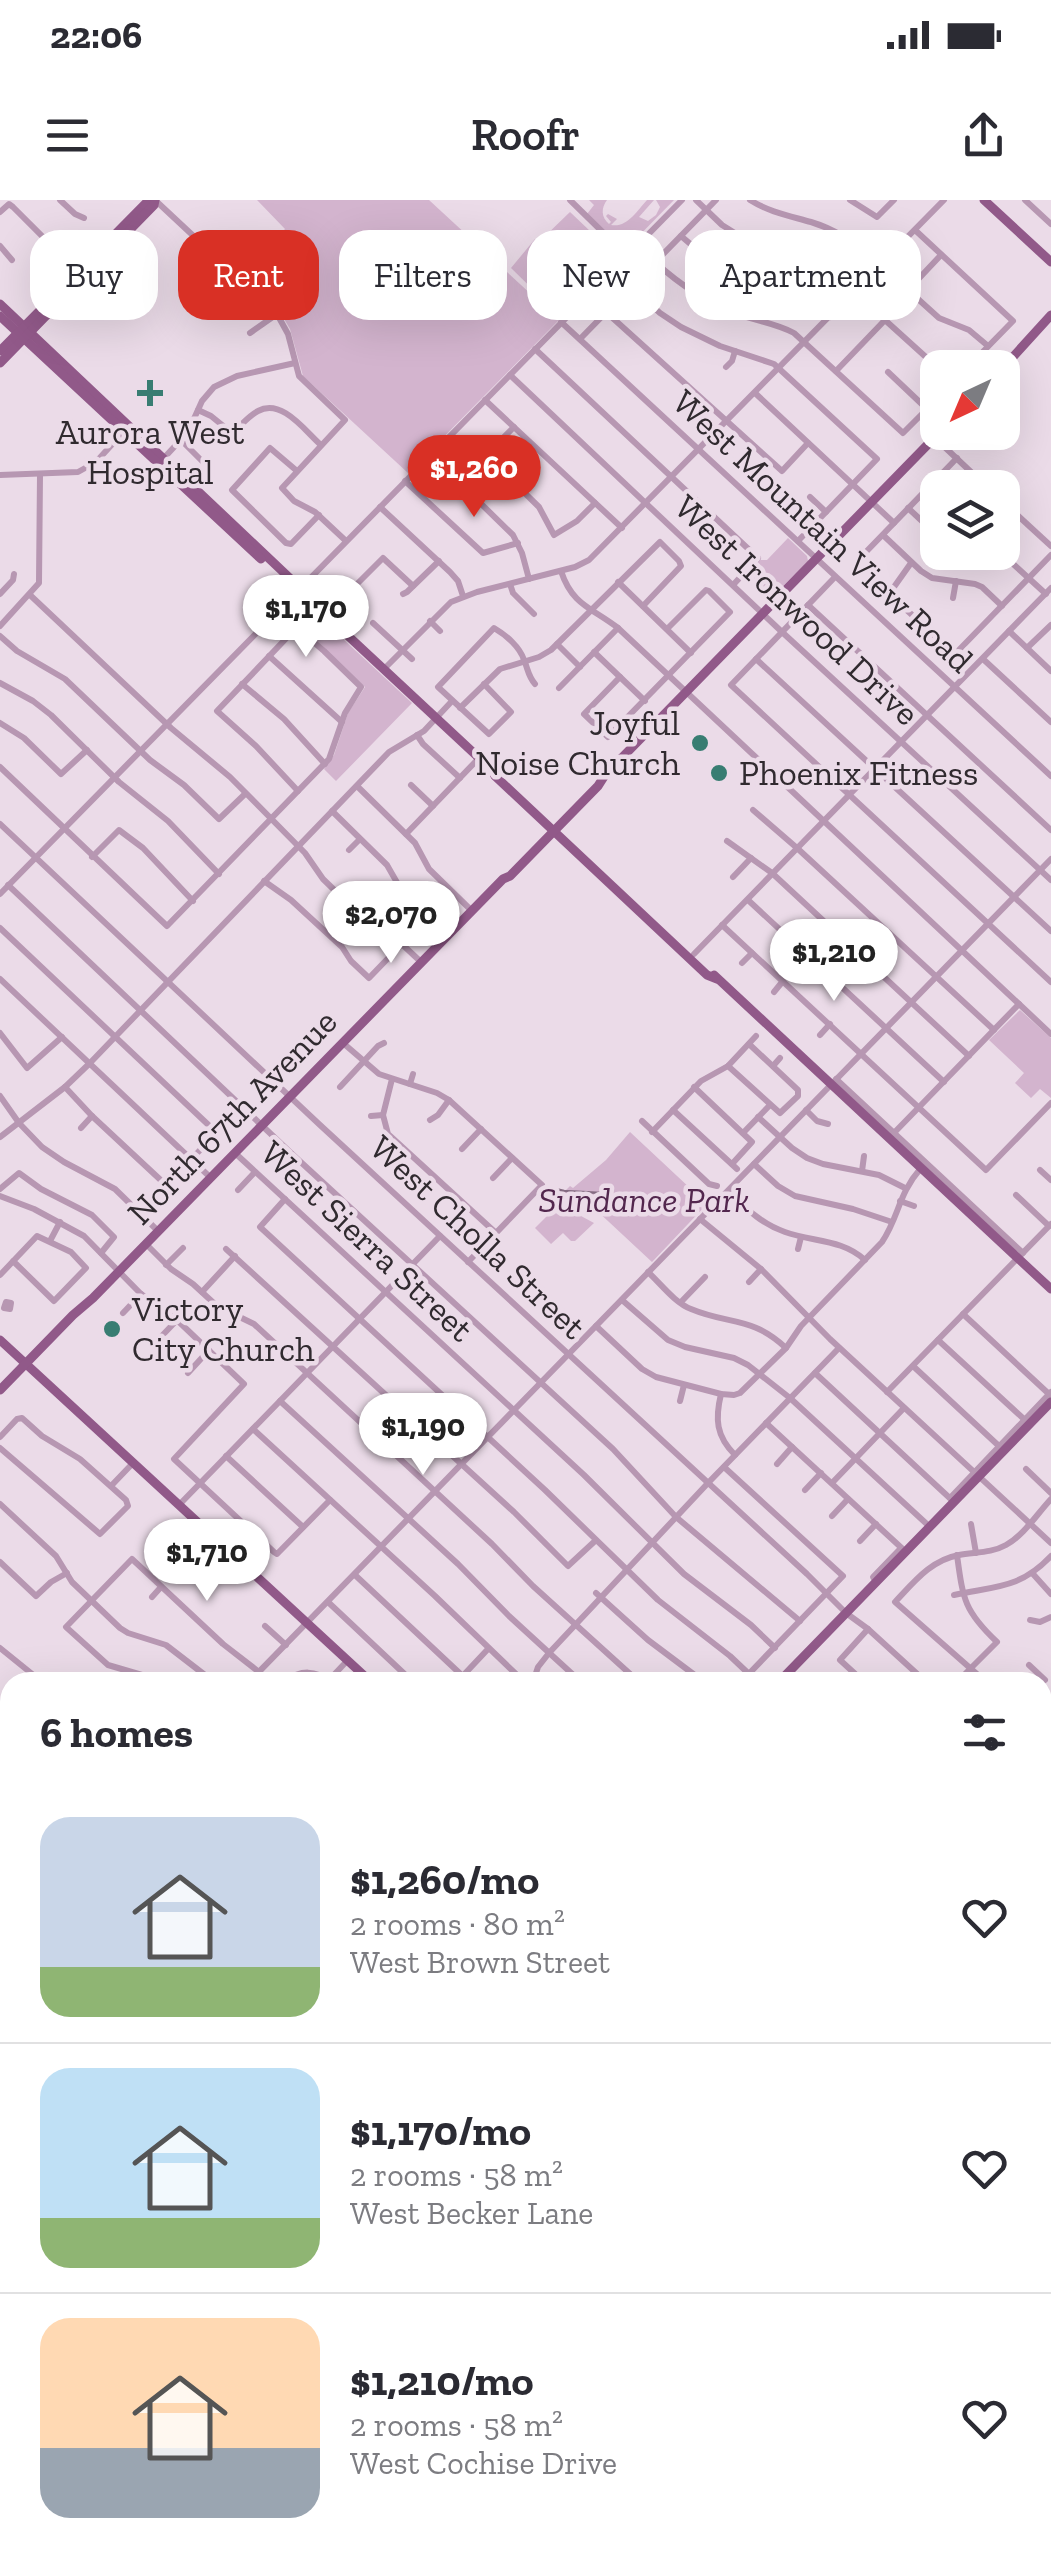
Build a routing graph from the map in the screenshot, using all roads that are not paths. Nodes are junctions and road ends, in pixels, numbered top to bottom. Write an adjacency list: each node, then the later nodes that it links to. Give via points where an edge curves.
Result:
1 (60, 200): 15 (street)
2 (153, 200): 18 (main road); 19 (main road); 20 (street)
3 (570, 200): 21 (street)
4 (682, 200): 22 (street)
5 (696, 200): 13 (street)
6 (716, 200): 13 (street)
7 (750, 200): 24 (street)
8 (850, 200): 9 (street, via 877,217)
9 (894, 200)
10 (944, 200): 25 (street)
11 (984, 200): 33 (main road)
12 (1026, 200): 16 (street)
13 (706, 210): 23 (street); 26 (street)
14 (0, 212): 17 (street, via 9,204)
15 (84, 218)
16 (1051, 224)
17 (36, 230)
18 (122, 230)
19 (130, 230)
20 (186, 230)
21 (601, 230)
22 (653, 230)
23 (731, 230)
24 (832, 230)
25 (915, 230)
26 (681, 236): 28 (street); 30 (street)
27 (921, 236): 31 (street)
28 (685, 239)
29 (0, 246): 32 (street)
30 (665, 253)
31 (941, 255): 35 (street); 56 (street, via 908,290 949,327 964,326)
32 (12, 260)
33 (1051, 262)
34 (665, 270): 55 (street, via 709,302)
35 (966, 278): 36 (street); 56 (street, via 1013,320)
36 (960, 285)
37 (0, 304): 51 (main road)
38 (1051, 315): 53 (main road)
39 (0, 316): 51 (main road)
40 (665, 316): 61 (street, via 698,339)
41 (36, 320): 51 (main road)
42 (39, 320): 51 (main road)
43 (268, 320): 52 (street)
44 (280, 320): 63 (street)
45 (598, 320): 54 (street)
46 (615, 320): 75 (street)
47 (827, 320): 55 (street)
48 (886, 320): 62 (street); 67 (street)
49 (561, 322): 54 (street, West Mountain View Road); 57 (street)
50 (1051, 322): 53 (main road)
51 (24, 333): 60 (main road); 64 (main road); 77 (main road)
52 (250, 333)
53 (1032, 338): 59 (main road)
54 (580, 339): 81 (street, West Mountain View Road)
55 (805, 342): 66 (street); 67 (street)
56 (988, 346): 58 (street)
57 (535, 349): 69 (street); 92 (street)
58 (984, 350)
59 (1020, 350)
60 (0, 351)
61 (735, 351): 65 (street); 66 (street)
62 (920, 351)
63 (295, 363): 73 (street, via 228,380 210,390); 80 (street, via 299,376 345,420)
64 (0, 364)
65 (726, 368)
66 (780, 368): 70 (street); 94 (street, via 877,459)
67 (836, 372): 74 (street, via 903,433)
68 (888, 372): 72 (street)
69 (510, 375): 71 (street); 97 (street, West Ironwood Drive)
70 (755, 393): 75 (street); 79 (street)
71 (484, 400): 76 (street); 84 (street)
72 (920, 402)
73 (198, 410): 78 (street); 80 (street, via 232,434 260,410 274,408)
74 (920, 416)
75 (727, 421): 79 (street, via 782,471); 81 (street)
76 (514, 427): 99 (street); 99 (street, via 486,455 539,507 554,534)
77 (126, 429): 87 (main road); 91 (street, via 86,469)
78 (181, 440): 86 (street); 87 (street)
79 (808, 444): 94 (street)
80 (321, 445): 89 (street)
81 (699, 450): 92 (street); 111 (street, West Mountain View Road)
82 (922, 450): 98 (main road, North 67th Avenue)
83 (950, 450): 85 (street)
84 (431, 455): 93 (street); 113 (street)
85 (957, 458): 88 (street); 101 (street)
86 (202, 460)
87 (161, 462): 96 (main road); 106 (main road)
88 (969, 470)
89 (297, 471): 103 (street, via 282,488); 112 (street, via 270,448 232,490)
90 (0, 475): 91 (street)
91 (40, 475): 136 (street, via 40,577)
92 (672, 477): 97 (street); 130 (street, via 758,558)
93 (405, 481): 100 (street); 113 (street, via 482,553)
94 (853, 484): 98 (street); 102 (street)
95 (810, 497): 102 (street)
96 (195, 498): 106 (main road); 132 (main road)
97 (647, 502): 108 (street); 130 (street, West Ironwood Drive)
98 (872, 502): 107 (street); 117 (main road, North 67th Avenue)
99 (595, 504): 108 (street)
100 (380, 506): 110 (street); 118 (street)
101 (908, 508): 105 (street); 107 (street)
102 (826, 512): 111 (street)
103 (319, 515): 110 (street); 112 (street)
104 (1020, 518): 114 (street)
105 (920, 519)
106 (228, 520): 132 (main road)
107 (894, 523): 109 (street)
108 (622, 528): 122 (street, via 589,560)
109 (882, 535): 119 (street); 120 (street)
110 (346, 541): 132 (street)
111 (798, 542): 117 (street, West Mountain View Road)
112 (289, 543): 115 (street)
113 (518, 543): 126 (street)
114 (1051, 546)
115 (300, 551)
116 (1051, 555): 125 (street)
117 (816, 559): 124 (street, West Mountain View Road); 145 (main road, North 67th Avenue)
118 (440, 561): 131 (street); 137 (street)
119 (911, 562): 127 (street, via 932,578); 141 (street, via 889,594 954,654)
120 (860, 563)
121 (1019, 570): 125 (street)
122 (562, 571): 126 (street); 142 (street, via 571,593)
123 (14, 574): 134 (street)
124 (835, 577): 139 (street); 177 (street, West Mountain View Road)
125 (1028, 578): 133 (street); 141 (street)
126 (529, 580): 129 (street)
127 (956, 581): 138 (street); 141 (street, via 982,588)
128 (618, 582): 140 (street); 140 (street, via 660,542 681,563); 142 (street)
129 (510, 584): 137 (street); 144 (street)
130 (733, 584): 145 (street, West Ironwood Drive)
131 (414, 586): 135 (street); 146 (street, via 383,558)
132 (298, 589): 143 (street); 146 (main road)
133 (1048, 591): 155 (street)
134 (0, 594)
135 (403, 594)
136 (30, 595): 150 (street); 188 (street)
137 (463, 596): 147 (street)
138 (953, 598)
139 (808, 605): 156 (street); 183 (street)
140 (643, 606): 153 (street)
141 (1002, 606)
142 (590, 610): 152 (street); 158 (street)
143 (277, 611): 151 (street); 188 (street)
144 (534, 614)
145 (763, 614): 156 (street, West Ironwood Drive); 179 (main road, North 67th Avenue)
146 (326, 615): 169 (main road)
147 (430, 622): 154 (street); 160 (street)
148 (373, 623): 160 (street)
149 (1051, 625): 159 (street)
150 (0, 626)
151 (296, 628): 163 (street); 185 (street, via 361,687)
152 (618, 628): 161 (street); 172 (street)
153 (666, 629): 162 (street); 162 (street, via 708,590 730,612)
154 (440, 631)
155 (1009, 631): 159 (street); 166 (street)
156 (782, 632): 164 (street); 191 (street, West Ironwood Drive)
157 (0, 636): 193 (street, via 64,679)
158 (556, 644): 167 (street); 168 (street)
159 (1026, 648): 170 (street)
160 (402, 650): 165 (street); 169 (street)
161 (594, 652): 168 (street); 171 (street)
162 (691, 653): 172 (street)
163 (269, 656): 174 (street); 185 (street)
164 (756, 658): 197 (street); 205 (street, via 730,685)
165 (412, 659)
166 (982, 659): 177 (street); 186 (street)
167 (525, 661): 175 (street, via 500,669); 176 (street); 180 (street, via 494,628 438,687)
168 (580, 667): 178 (street)
169 (384, 669): 184 (main road)
170 (1051, 671)
171 (620, 677): 181 (street); 181 (street, via 584,714 608,737)
172 (668, 677): 179 (street); 181 (street)
173 (0, 683): 192 (street, via 42,708)
174 (242, 684): 195 (street); 203 (street, via 217,711)
175 (484, 684): 182 (street); 182 (street, via 511,712 489,734)
176 (535, 684)
177 (954, 687): 183 (street); 198 (street, West Mountain View Road)
178 (559, 688)
179 (685, 693): 210 (street); 212 (main road, North 67th Avenue)
180 (452, 701): 182 (street); 184 (street)
181 (645, 701)
182 (460, 708)
183 (927, 716): 191 (street); 214 (street)
184 (436, 718): 190 (street); 194 (main road)
185 (342, 722): 195 (street)
186 (1051, 722)
187 (2, 724): 189 (street); 192 (street, via 62,774)
188 (167, 724): 193 (street); 204 (street)
189 (0, 734)
190 (413, 736): 200 (street); 202 (street)
191 (901, 742): 197 (street); 225 (street, West Ironwood Drive)
192 (86, 750): 199 (street)
193 (140, 750): 199 (street); 204 (street, via 219,819)
194 (480, 758): 200 (street); 212 (main road)
195 (325, 764): 203 (street)
196 (0, 767): 213 (street)
197 (875, 768): 205 (street); 236 (street)
198 (1051, 776)
199 (114, 777): 213 (street); 227 (street)
200 (460, 778): 206 (street)
201 (411, 785): 206 (street)
202 (357, 786): 208 (street); 215 (street)
203 (298, 792): 209 (street)
204 (245, 794): 209 (street)
205 (849, 795): 210 (street); 241 (street)
206 (433, 806): 215 (street)
207 (753, 810): 219 (street)
208 (332, 812): 216 (street); 218 (street)
209 (271, 820): 218 (street); 227 (street)
210 (823, 822): 219 (street); 247 (street)
211 (0, 824): 222 (street, West Cholla Street)
212 (554, 827): 239 (main road, North 67th Avenue); 245 (main road); 249 (main road)
213 (64, 829): 221 (street); 222 (street)
214 (1051, 830)
215 (406, 834): 234 (street)
216 (360, 839): 220 (street); 226 (street)
217 (727, 840): 223 (street)
218 (298, 846): 232 (street); 246 (street, via 360,916)
219 (797, 848): 228 (street); 252 (street)
220 (349, 850)
221 (92, 856): 238 (street, via 167,926); 238 (street, via 119,830)
222 (36, 857): 233 (street); 255 (street, West Cholla Street)
223 (751, 858): 228 (street); 229 (street)
224 (1051, 859): 225 (street)
225 (1040, 870): 231 (street, West Ironwood Drive); 236 (street)
226 (391, 873): 230 (street); 240 (street)
227 (219, 874): 238 (street)
228 (772, 874): 237 (street); 259 (street)
229 (734, 877)
230 (378, 879)
231 (1051, 880)
232 (264, 881): 246 (street, via 369,978); 255 (street)
233 (8, 885): 235 (street); 261 (street)
234 (452, 892): 239 (street); 240 (street)
235 (0, 894)
236 (1014, 896): 241 (street); 244 (street)
237 (748, 900): 242 (street); 263 (street)
238 (193, 901)
239 (472, 911): 250 (main road, North 67th Avenue)
240 (428, 918): 246 (street)
241 (988, 924): 247 (street); 257 (street)
242 (722, 925): 248 (street); 249 (street)
243 (0, 928): 268 (street)
244 (1051, 930)
245 (666, 936): 249 (main road); 254 (main road)
246 (402, 944): 250 (street)
247 (962, 951): 252 (street); 260 (street)
248 (752, 953): 251 (street); 256 (street)
249 (694, 954): 254 (main road)
250 (421, 962): 271 (main road, North 67th Avenue)
251 (742, 963)
252 (936, 977): 259 (street); 264 (street)
253 (0, 979): 270 (street, West Sierra Street)
254 (716, 979): 283 (main road)
255 (167, 981): 261 (street); 290 (street, West Cholla Street)
256 (783, 981): 258 (street); 262 (street)
257 (1051, 982)
258 (774, 992)
259 (911, 1002): 263 (street); 275 (street)
260 (1019, 1004): 264 (street); 266 (street)
261 (140, 1010): 268 (street); 294 (street)
262 (830, 1024): 267 (street); 274 (street)
263 (886, 1028): 274 (street); 284 (street)
264 (994, 1030): 275 (street)
265 (0, 1033): 270 (street, via 28,1068)
266 (1051, 1034)
267 (820, 1035)
268 (115, 1036): 278 (street); 310 (street)
269 (756, 1036): 273 (street)
270 (62, 1038): 278 (street, West Sierra Street)
271 (343, 1042): 277 (street); 290 (main road, North 67th Avenue)
272 (384, 1043): 277 (street)
273 (748, 1044): 279 (street); 280 (street)
274 (861, 1054): 283 (street); 295 (street)
275 (969, 1056): 284 (street)
276 (780, 1058): 280 (street)
277 (362, 1061): 282 (street); 287 (street)
278 (90, 1064): 286 (street); 319 (street, West Sierra Street)
279 (728, 1066): 288 (street); 293 (street)
280 (773, 1066): 293 (street, via 800,1094 780,1113)
281 (413, 1074): 285 (street)
282 (392, 1079): 285 (street); 300 (street)
283 (834, 1082): 297 (street); 312 (main road); 312 (street)
284 (944, 1082): 295 (street)
285 (410, 1084): 291 (street)
286 (65, 1087): 298 (street); 304 (street)
287 (340, 1088)
288 (694, 1088): 296 (street); 311 (street)
289 (0, 1096): 304 (street)
290 (290, 1097): 306 (main road, North 67th Avenue); 343 (street, West Cholla Street)
291 (449, 1100): 302 (street); 308 (street)
292 (1051, 1103): 295 (street, via 986,1170)
293 (770, 1105): 301 (street)
294 (243, 1106): 306 (street); 310 (street)
295 (920, 1108): 312 (street)
296 (673, 1110): 309 (street); 311 (street, via 735,1166 752,1142)
297 (806, 1110): 305 (street); 314 (street)
298 (92, 1116): 307 (street); 319 (street, via 166,1184)
299 (370, 1116): 300 (street)
300 (383, 1116): 342 (street, via 392,1139)
301 (758, 1117): 311 (street); 314 (street)
302 (430, 1120)
303 (642, 1120): 309 (street)
304 (19, 1123): 313 (street); 341 (street, via 56,1157 114,1189)
305 (828, 1124)
306 (262, 1125): 316 (main road, North 67th Avenue); 357 (street)
307 (81, 1128)
308 (481, 1128): 315 (street); 318 (street)
309 (652, 1132): 328 (street)
310 (217, 1133): 319 (street)
311 (743, 1133)
312 (891, 1136): 321 (main road); 351 (street)
313 (0, 1137)
314 (780, 1137): 320 (street); 323 (street, via 812,1160)
315 (462, 1149)
316 (235, 1153): 324 (street, West Sierra Street); 325 (main road, North 67th Avenue)
317 (864, 1156): 323 (street)
318 (512, 1158): 326 (street); 342 (street, via 542,1185)
319 (191, 1159): 325 (street, West Sierra Street)
320 (754, 1164): 331 (street); 339 (street, via 795,1196)
321 (921, 1168): 329 (street); 351 (main road)
322 (1040, 1170): 327 (street)
323 (862, 1171): 329 (street)
324 (256, 1172): 330 (street); 334 (street, West Sierra Street)
325 (211, 1178): 341 (main road, North 67th Avenue)
326 (493, 1178)
327 (1051, 1180)
328 (716, 1186)
329 (905, 1188): 335 (street)
330 (238, 1190)
331 (728, 1190): 337 (street); 344 (street, via 764,1222)
332 (0, 1192): 338 (street); 350 (street, via 18,1173 92,1215 114,1237)
333 (1016, 1195): 340 (street)
334 (285, 1200): 366 (street, West Sierra Street); 373 (street, via 260,1227)
335 (900, 1201): 336 (street); 339 (street)
336 (914, 1206)
337 (700, 1219): 358 (street); 360 (street)
338 (60, 1222): 345 (street); 350 (street)
339 (892, 1222): 353 (street)
340 (1050, 1225): 351 (street)
341 (158, 1232): 346 (main road, North 67th Avenue)
342 (496, 1234): 355 (street)
343 (440, 1236): 355 (street, West Cholla Street); 357 (street)
344 (801, 1237): 349 (street); 353 (street, via 844,1246)
345 (50, 1242): 354 (street, via 38,1236); 354 (street, via 86,1268 54,1301)
346 (146, 1244): 356 (street); 359 (main road, North 67th Avenue)
347 (183, 1248): 356 (street)
348 (226, 1249): 352 (street)
349 (798, 1249)
350 (101, 1253): 359 (street)
351 (1020, 1255): 364 (main road); 371 (street)
352 (235, 1256): 365 (street); 379 (street)
353 (865, 1260): 372 (street)
354 (13, 1261): 361 (street)
355 (468, 1262): 383 (street, West Cholla Street)
356 (166, 1264): 365 (street)
357 (412, 1265): 366 (street); 390 (street)
358 (761, 1269): 363 (street); 372 (street)
359 (120, 1272): 367 (street); 384 (main road, North 67th Avenue)
360 (648, 1272): 368 (street); 369 (street)
361 (0, 1275)
362 (704, 1277): 369 (street)
363 (749, 1282)
364 (1051, 1289)
365 (202, 1292): 388 (street, via 254,1324)
366 (385, 1292): 373 (street); 401 (street, West Sierra Street)
367 (141, 1294): 370 (street); 374 (street)
368 (622, 1300): 375 (street); 389 (street, via 668,1340 734,1358)
369 (680, 1302): 380 (street, via 757,1326)
370 (123, 1313)
371 (963, 1314): 377 (street); 395 (street)
372 (809, 1318): 380 (street); 381 (street)
373 (360, 1319): 379 (street); 407 (street)
374 (176, 1320): 378 (street); 382 (street)
375 (596, 1326): 383 (street); 391 (street, via 647,1372)
376 (0, 1340): 384 (main road)
377 (938, 1340): 385 (street); 402 (street)
378 (156, 1342)
379 (334, 1346): 388 (street); 415 (street)
380 (786, 1348): 389 (street)
381 (839, 1348): 387 (street); 393 (street)
382 (209, 1350): 386 (street); 423 (street, via 244,1384 174,1458)
383 (568, 1355): 390 (street); 421 (street, West Cholla Street)
384 (27, 1366): 392 (main road, North 67th Avenue); 396 (main road, North 67th Avenue); 414 (main road)
385 (913, 1366): 393 (street); 410 (street)
386 (188, 1373)
387 (815, 1373): 397 (street); 405 (street)
388 (307, 1374): 398 (street); 426 (street)
389 (760, 1374): 394 (street, via 740,1393); 397 (street)
390 (541, 1383): 401 (street); 434 (street)
391 (684, 1385): 394 (street); 399 (street)
392 (0, 1390)
393 (887, 1392): 400 (street)
394 (721, 1394): 411 (street, via 714,1427)
395 (1051, 1396): 402 (main road)
396 (0, 1398)
397 (790, 1398): 403 (street); 413 (street)
398 (280, 1401): 404 (street); 435 (street)
399 (680, 1401)
400 (904, 1408): 405 (street); 420 (street)
401 (514, 1410): 407 (street); 444 (street, West Sierra Street)
402 (1027, 1422): 410 (main road)
403 (766, 1423): 408 (street); 411 (street)
404 (253, 1429): 412 (street); 429 (street)
405 (880, 1433): 413 (street); 430 (street)
406 (0, 1437): 424 (street, via 20,1418)
407 (488, 1437): 415 (street); 441 (street)
408 (792, 1447): 416 (street); 419 (street)
409 (0, 1448): 424 (street, via 100,1534 128,1503)
410 (1002, 1448): 420 (main road)
411 (735, 1455): 417 (street)
412 (226, 1456): 423 (street); 440 (street)
413 (856, 1458): 422 (street); 439 (street)
414 (133, 1463): 424 (street); 432 (main road)
415 (462, 1464): 426 (street); 441 (street, via 568,1566)
416 (777, 1464)
417 (724, 1466): 421 (street); 456 (street, via 843,1576)
418 (1026, 1469): 427 (street)
419 (821, 1473): 422 (street); 425 (street)
420 (976, 1474): 430 (main road); 436 (street)
421 (708, 1482): 434 (street); 456 (street, West Cholla Street)
422 (832, 1483): 428 (street)
423 (200, 1484): 432 (street); 440 (street, via 277,1554)
424 (111, 1486)
425 (805, 1490)
426 (436, 1491): 435 (street); 469 (street)
427 (1051, 1496): 436 (street)
428 (848, 1498): 433 (street); 437 (street)
429 (330, 1500): 440 (street); 445 (street)
430 (952, 1500): 439 (main road)
431 (0, 1504): 452 (street)
432 (178, 1506): 467 (main road)
433 (832, 1516)
434 (676, 1517): 444 (street); 466 (street)
435 (408, 1519): 445 (street); 475 (street)
436 (1029, 1523): 443 (street); 447 (street, via 1008,1544)
437 (876, 1524): 442 (street); 446 (street)
438 (970, 1524): 447 (street)
439 (930, 1526): 446 (main road)
440 (304, 1527)
441 (595, 1541): 451 (street)
442 (860, 1541)
443 (1051, 1543)
444 (651, 1544): 451 (street); 474 (street, West Sierra Street)
445 (381, 1547): 453 (street); 473 (street)
446 (904, 1550): 463 (main road)
447 (976, 1553): 448 (street)
448 (957, 1556): 457 (street); 478 (street, via 929,1568 896,1602)
449 (1051, 1556): 454 (street)
450 (0, 1562): 452 (street, via 36,1596)
451 (626, 1570): 459 (street); 493 (street)
452 (67, 1573): 461 (street)
453 (354, 1574): 462 (street); 486 (street)
454 (1033, 1574): 457 (street, via 1004,1587); 458 (street)
455 (161, 1587): 460 (street); 461 (street, via 132,1559); 482 (street)
456 (827, 1594): 463 (street, West Cholla Street); 466 (street)
457 (958, 1594): 478 (street, via 996,1642)
458 (1051, 1594)
459 (598, 1595): 469 (street); 492 (street)
460 (152, 1598)
461 (92, 1600): 480 (street, via 66,1627 108,1666); 481 (street, via 125,1631 166,1646)
462 (328, 1602): 467 (street); 485 (street)
463 (846, 1613): 470 (street, West Cholla Street); 495 (main road)
464 (1051, 1617): 465 (street)
465 (1030, 1620)
466 (800, 1621): 474 (street)
467 (306, 1624): 471 (street); 476 (main road)
468 (266, 1626): 471 (street)
469 (575, 1626): 475 (street); 491 (street)
470 (868, 1630): 496 (street, via 840,1660); 497 (street, West Cholla Street)
471 (286, 1645): 482 (street)
472 (0, 1648): 479 (street)
473 (488, 1648): 487 (street); 488 (street)
474 (775, 1648): 494 (street)
475 (549, 1653): 489 (street); 490 (street)
476 (347, 1661): 483 (street); 484 (main road)
477 (1029, 1665): 499 (street)
478 (970, 1670): 498 (street)
479 (30, 1672)
480 (124, 1672)
481 (200, 1672)
482 (259, 1672)
483 (335, 1672)
484 (359, 1672)
485 (402, 1672)
486 (455, 1672)
487 (469, 1672)
488 (514, 1672)
489 (537, 1672)
490 (570, 1672)
491 (628, 1672)
492 (691, 1672)
493 (747, 1672)
494 (751, 1672)
495 (789, 1672)
496 (853, 1672)
497 (912, 1672)
498 (973, 1672)
499 (1038, 1672)

